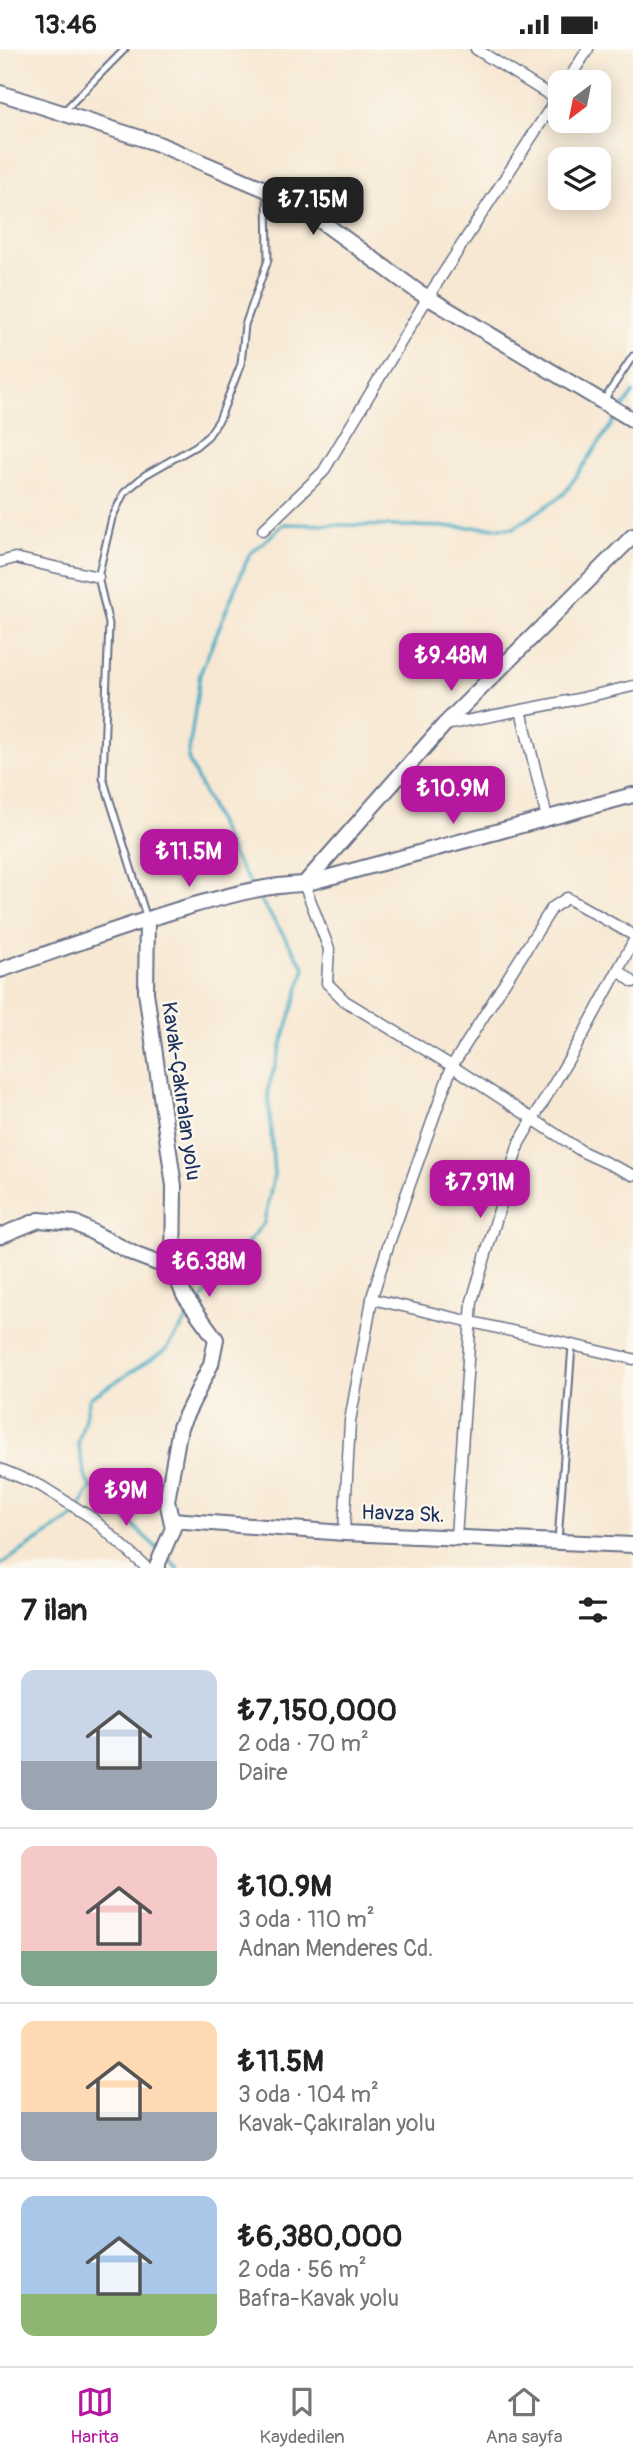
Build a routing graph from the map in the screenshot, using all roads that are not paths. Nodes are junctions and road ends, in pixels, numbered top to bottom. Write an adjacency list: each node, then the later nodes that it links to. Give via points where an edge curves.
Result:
1 (125, 49): 8 (lane)
2 (476, 49): 5 (street)
3 (588, 49): 4 (street)
4 (575, 70)
5 (548, 90)
6 (0, 93): 8 (street)
7 (548, 111): 10 (street)
8 (62, 113): 9 (street, via 156,143)
9 (267, 190): 10 (street, via 314,216); 17 (lane, via 268,260 245,325 240,364 219,420 196,446 145,475 124,493 112,518)
10 (428, 297): 12 (street); 14 (street, via 323,472)
11 (633, 356): 12 (lane)
12 (608, 404): 13 (street)
13 (633, 419)
14 (263, 530)
15 (633, 536): 20 (street)
16 (0, 562): 17 (street, via 15,558)
17 (99, 577): 24 (lane, via 109,624 103,778)
18 (633, 686): 19 (street)
19 (521, 710): 20 (street); 22 (street)
20 (444, 725): 23 (street)
21 (633, 795): 22 (street)
22 (547, 818): 23 (street)
23 (304, 884): 24 (street, via 239,892); 31 (street, via 329,949 327,983 345,1001)
24 (148, 919): 29 (street); 35 (street, Kavak-Çakıralan yolu, via 146,992 174,1186)
25 (633, 935): 31 (street, via 567,898 552,908)
26 (633, 942): 28 (street)
27 (633, 957): 28 (street)
28 (620, 966): 30 (street); 32 (street)
29 (0, 970)
30 (633, 982)
31 (452, 1066): 32 (street); 36 (street)
32 (533, 1118): 33 (street, via 583,1152); 37 (street, via 519,1143 472,1301)
33 (633, 1175)
34 (0, 1236): 35 (street, via 39,1220 75,1223)
35 (173, 1269): 41 (street, via 184,1295 216,1339 211,1364 180,1427 167,1501)
36 (372, 1299): 37 (street); 42 (street, via 350,1421)
37 (471, 1322): 38 (street); 43 (street)
38 (572, 1345): 39 (street); 44 (lane)
39 (633, 1359)
40 (0, 1469): 46 (street, via 72,1505)
41 (172, 1524): 42 (street, Havza Sk.); 46 (street)
42 (344, 1533): 43 (street, Havza Sk.)
43 (456, 1537): 44 (street, Havza Sk.)
44 (558, 1542): 45 (street, Havza Sk.)
45 (633, 1545)
46 (153, 1565)

